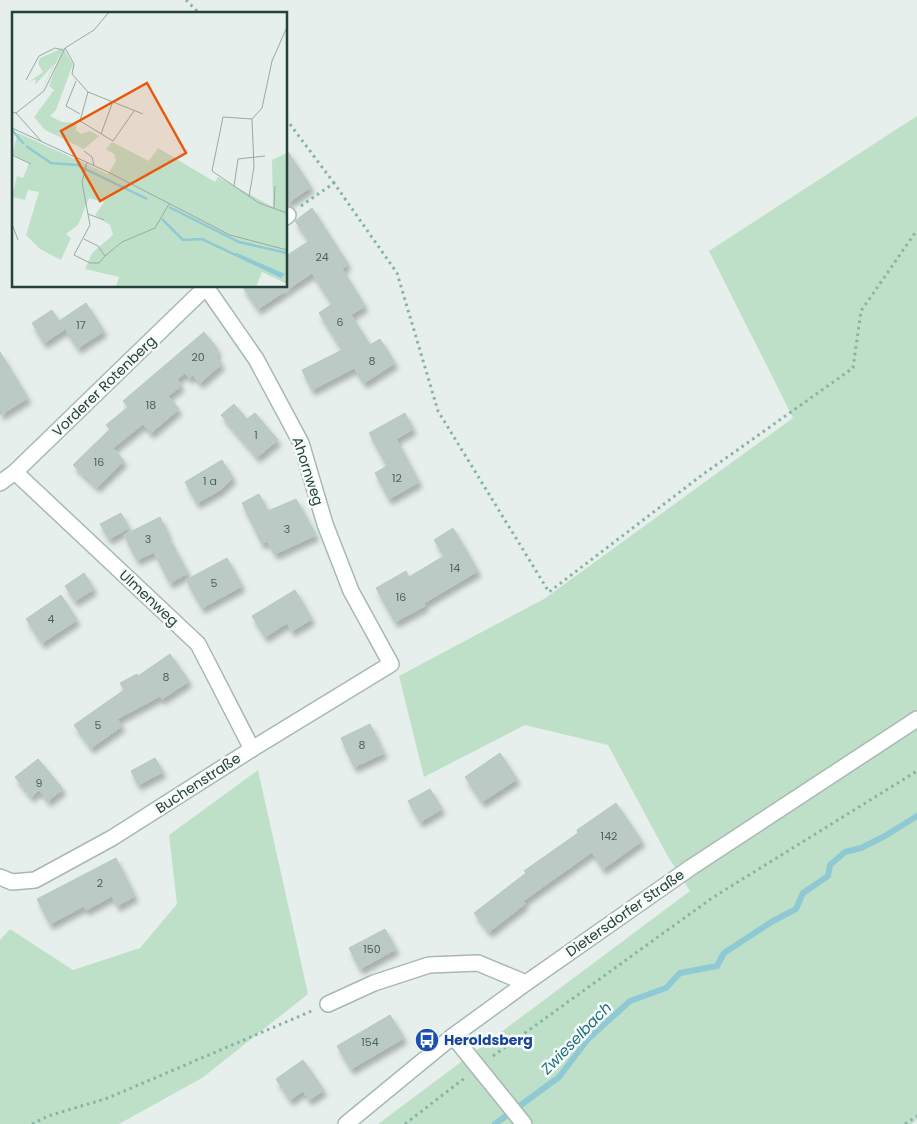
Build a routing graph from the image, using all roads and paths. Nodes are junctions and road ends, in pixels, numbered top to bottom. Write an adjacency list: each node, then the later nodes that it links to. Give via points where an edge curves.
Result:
1 (186, 0): 2 (path)
2 (198, 12)
3 (288, 122): 4 (path)
4 (334, 183): 5 (path); 6 (path, via 397,273 438,411 549,592 702,475 853,368 861,311)
5 (288, 215)
6 (917, 230)
7 (206, 288): 9 (street, Vorderer Rotenberg)
8 (208, 288): 11 (street, Ahornweg, via 256,359 301,443 325,524 351,591)
9 (15, 472): 10 (street, Vorderer Rotenberg); 13 (street, Ulmenweg, via 198,644)
10 (0, 483)
11 (391, 664): 13 (street, Buchenstraße)
12 (917, 719): 16 (street, Dietersdorfer Straße, via 690,868)
13 (252, 749): 15 (street, Buchenstraße, via 112,838 35,880 12,882)
14 (917, 771): 19 (path, via 712,898)
15 (0, 877)
16 (526, 983): 17 (street, via 478,963 429,965 374,983); 18 (street, Dietersdorfer Straße)
17 (328, 1004): 22 (path, via 108,1098)
18 (453, 1036): 19 (street); 23 (street, Dietersdorfer Straße)
19 (478, 1067): 21 (street); 24 (path)
20 (917, 1116): 25 (path)
21 (523, 1123)
22 (32, 1124)
23 (346, 1124)
24 (405, 1124)
25 (905, 1124)

